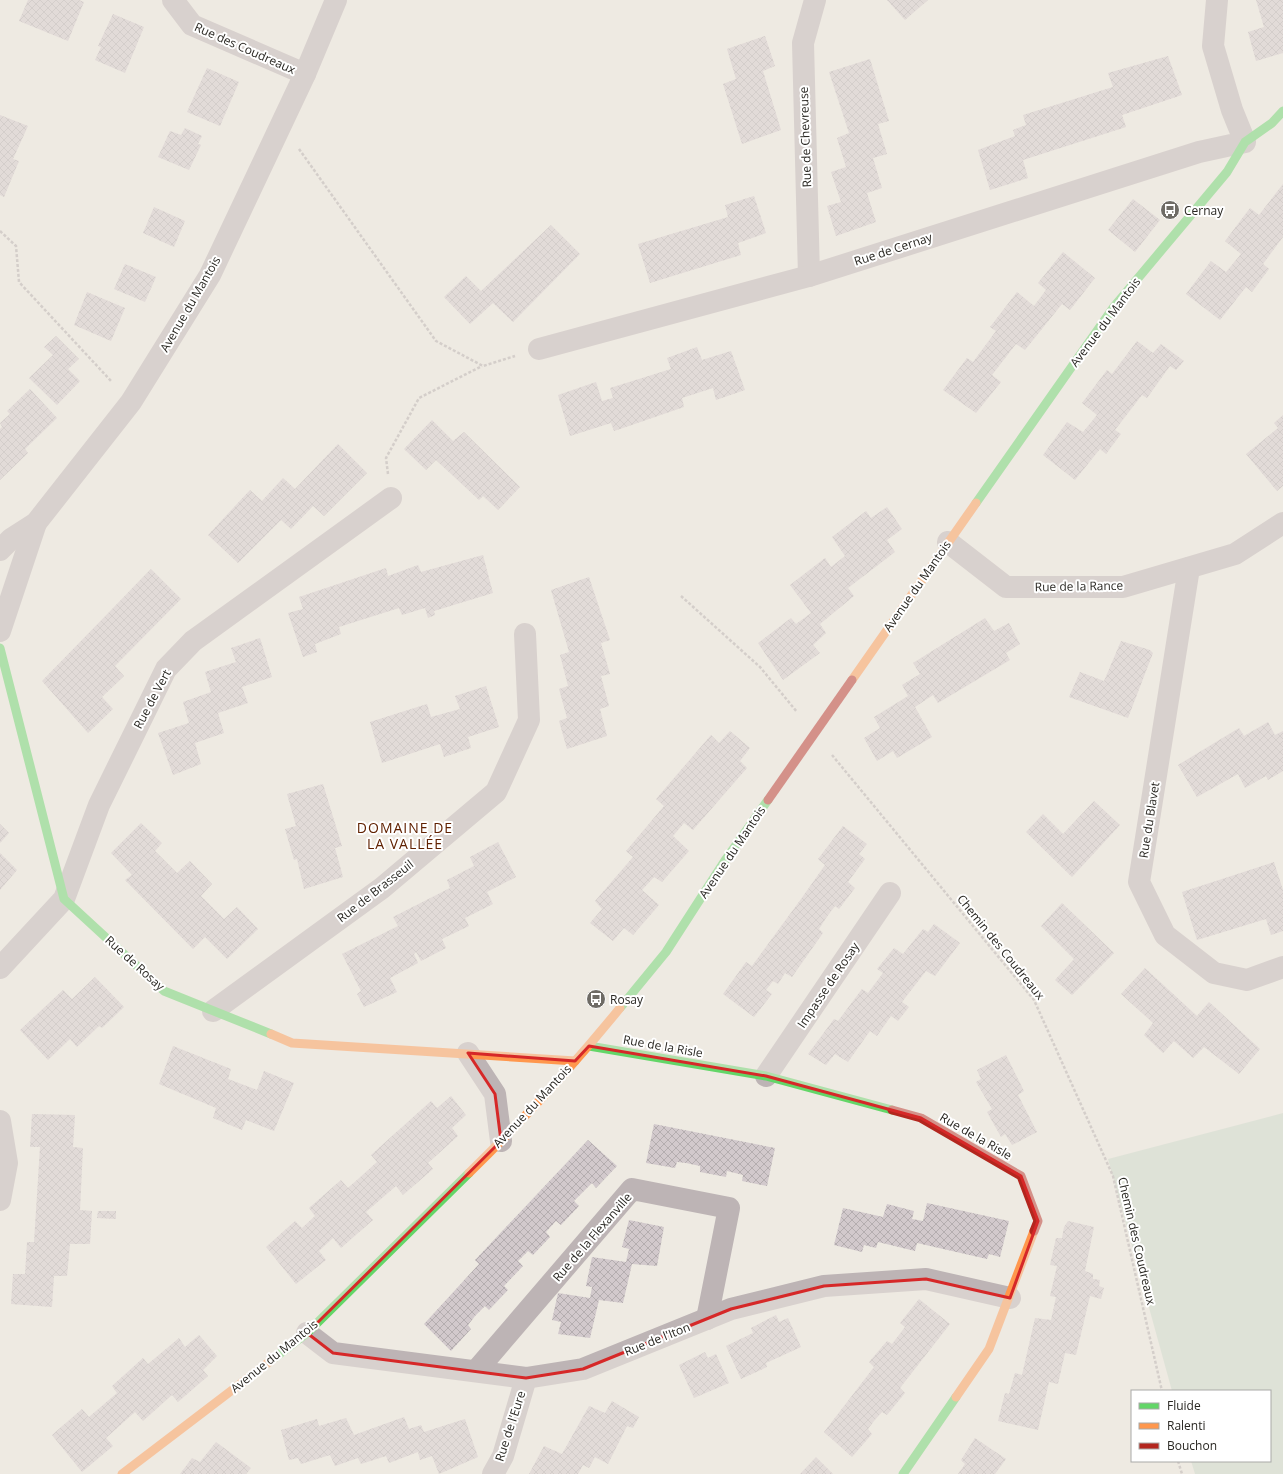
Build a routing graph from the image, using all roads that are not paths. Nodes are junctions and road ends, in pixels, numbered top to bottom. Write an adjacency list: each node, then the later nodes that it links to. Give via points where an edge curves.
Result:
1 (173, 0): 5 (street, Rue des Coudreaux, via 192,25)
2 (336, 0): 5 (street, Avenue du Mantois)
3 (814, 0): 8 (street, Rue de Chevreuse, via 802,43)
4 (1217, 0): 7 (street, via 1213,46 1232,110)
5 (305, 74): 11 (street, Avenue du Mantois, via 210,275 131,402)
6 (1283, 111): 7 (street)
7 (1245, 142): 8 (street, Rue de Cernay, via 1199,152); 13 (street, Avenue du Mantois, via 1227,172 1113,308)
8 (809, 276): 9 (street, Rue de Cernay)
9 (539, 349)
10 (391, 498): 20 (street, Rue de Vert, via 193,641 166,669 99,805)
11 (36, 523): 14 (street, Avenue du Mantois, via 11,539); 16 (street)
12 (1283, 523): 15 (street, Rue de la Rance, via 1235,554)
13 (948, 542): 15 (street, Rue de la Rance, via 1006,587 1123,587); 24 (street, Avenue du Mantois, via 726,859 666,952)
14 (0, 550)
15 (1189, 568): 21 (street, Rue du Blavet, via 1139,882 1166,935 1214,973 1247,980)
16 (0, 631)
17 (525, 634): 23 (street, Rue de Brasseuil, via 529,720 496,792 382,888)
18 (0, 648): 20 (street)
19 (890, 893): 27 (street, Impasse de Rosay)
20 (64, 899): 22 (street); 23 (street, Rue de Rosay, via 164,991)
21 (1283, 967)
22 (0, 968)
23 (213, 1011): 25 (street, Rue de Rosay, via 292,1043)
24 (589, 1046): 26 (street, Avenue du Mantois); 27 (street, Rue de la Risle)
25 (468, 1053): 26 (street, Rue de Rosay); 29 (street, via 495,1094)
26 (575, 1061): 29 (street, Avenue du Mantois)
27 (766, 1076): 31 (street, Rue de la Risle, via 921,1118 1021,1176 1038,1221)
28 (0, 1121): 30 (street, via 7,1163)
29 (501, 1141): 33 (street, Avenue du Mantois)
30 (0, 1200)
31 (1010, 1298): 32 (street, Rue de l'Iton, via 926,1278 824,1286 731,1309); 38 (street, Rue de la Risle, via 990,1349)
32 (707, 1319): 34 (street, Rue de la Flexanville, via 729,1208 632,1189); 35 (street, Rue de l'Iton, via 583,1369)
33 (307, 1333): 34 (street, Rue de l'Iton, via 333,1353); 36 (street, Avenue du Mantois)
34 (476, 1372): 35 (street, Rue de l'Iton)
35 (526, 1378): 37 (street, Rue de l'Eure, via 503,1456)
36 (122, 1474)
37 (493, 1474)
38 (903, 1474)

